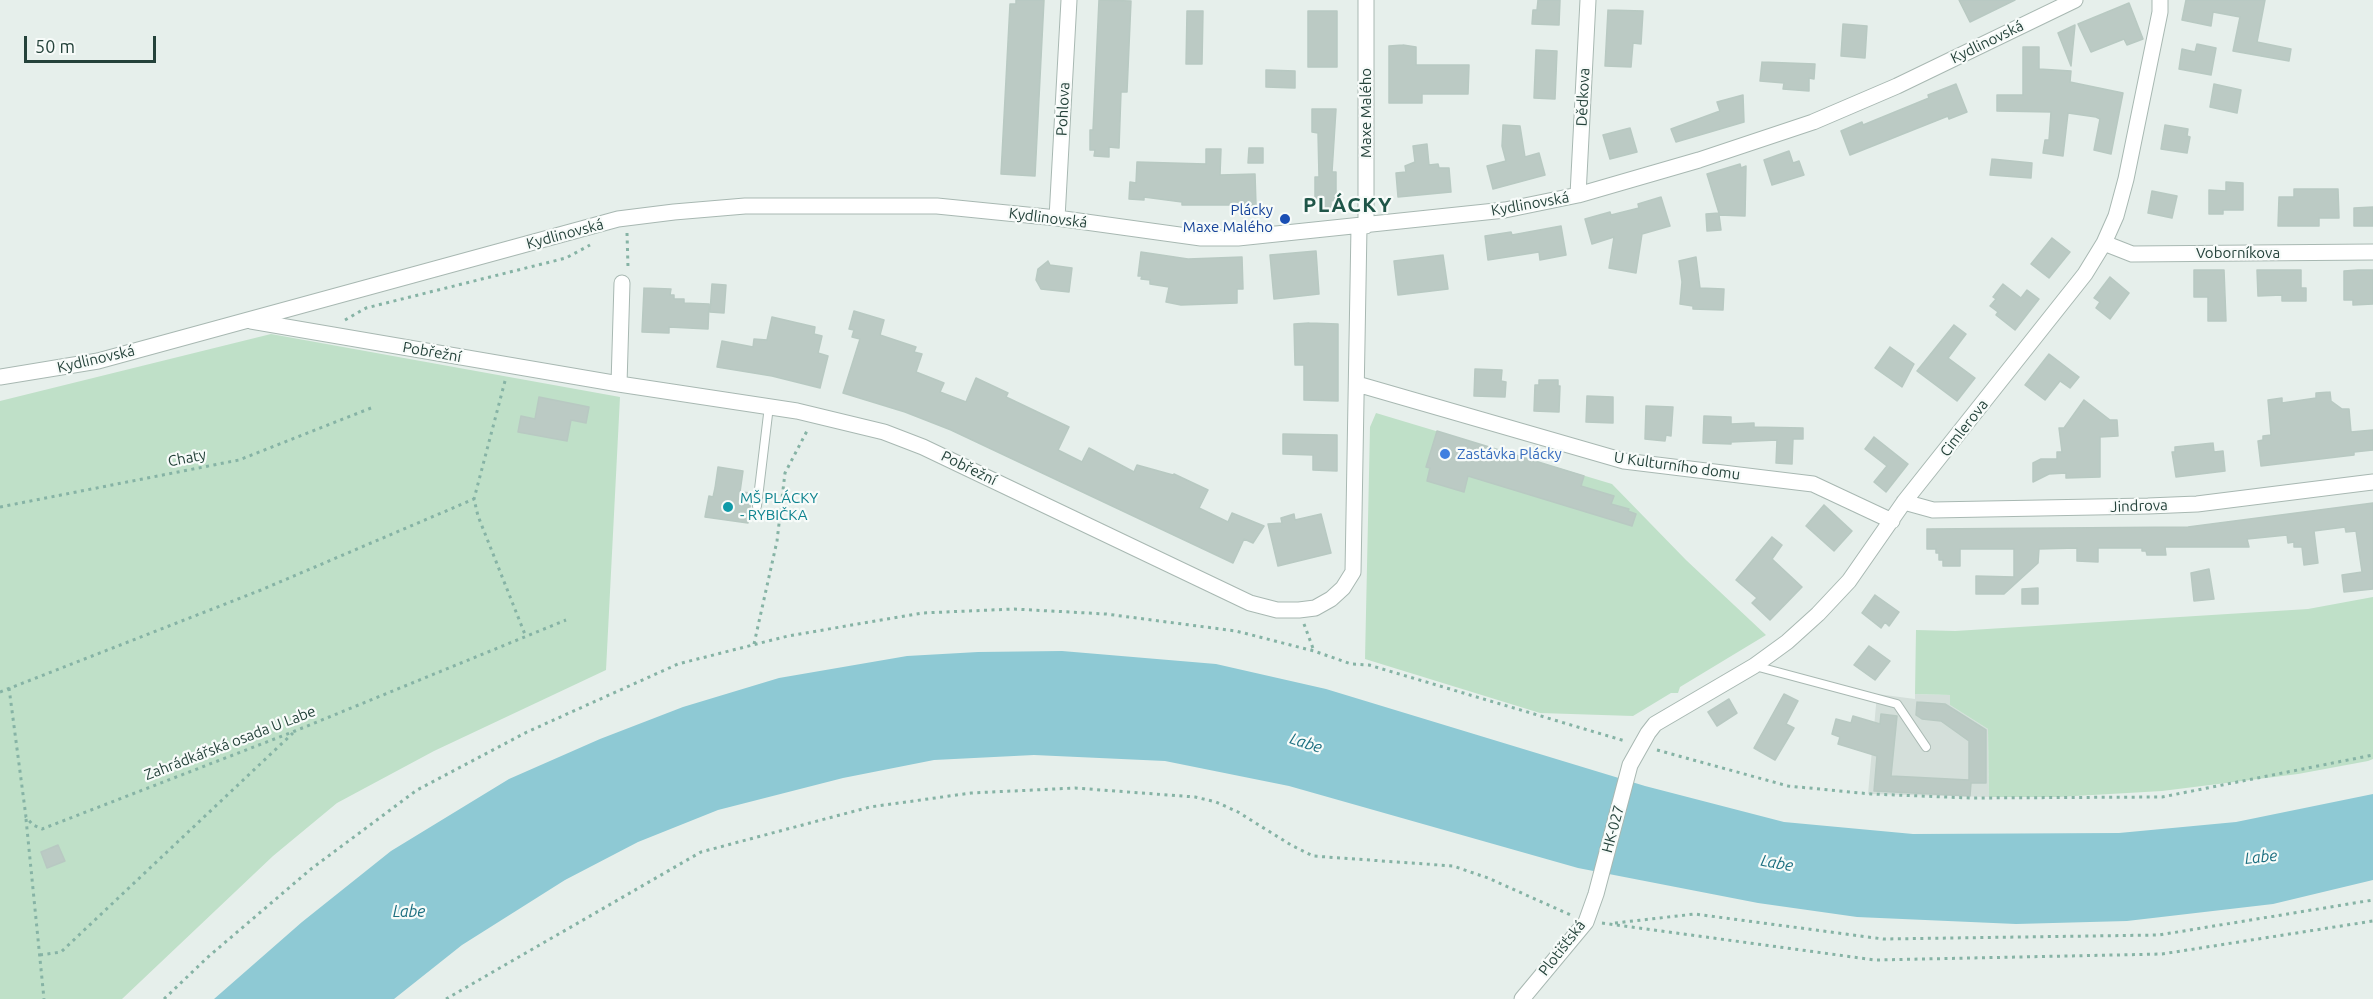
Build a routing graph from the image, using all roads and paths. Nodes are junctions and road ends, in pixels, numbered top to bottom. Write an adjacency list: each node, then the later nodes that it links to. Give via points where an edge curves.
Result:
1 (1069, 0): 7 (street, Pohlova)
2 (1366, 0): 8 (street, Maxe Malého)
3 (1588, 0): 6 (street, Dědkova)
4 (2075, 0): 6 (street, Kydlinovská, via 1813,122)
5 (2160, 0): 11 (street, Cimlerova, via 2126,179)
6 (1578, 195): 8 (street, Kydlinovská, via 1505,210)
7 (1057, 218): 8 (street, Kydlinovská, via 1201,238); 14 (street, Kydlinovská, via 937,206 745,206 618,219)
8 (1363, 226): 19 (street, Pobřežní)
9 (617, 234): 13 (path, via 628,233 628,276)
10 (596, 241): 15 (path, via 566,258 366,308 338,324)
11 (2104, 243): 12 (street, Voborníkova, via 2132,254); 25 (street, Cimlerova, via 2085,274)
12 (2373, 252)
13 (622, 283): 18 (street)
14 (246, 320): 15 (street, Pobřežní); 17 (street, Kydlinovská, via 98,361)
15 (336, 335): 16 (street, Pobřežní)
16 (509, 365): 18 (street, Pobřežní); 24 (path)
17 (0, 377)
18 (619, 384): 20 (street, Pobřežní)
19 (1357, 384): 28 (street, U Kulturního domu, via 1624,461 1813,484); 29 (street, Pobřežní, via 1353,572 1331,599 1315,608)
20 (769, 406): 22 (street, Pobřežní); 26 (lane)
21 (371, 408): 27 (path, Chaty, via 239,460)
22 (813, 414): 29 (street, Pobřežní, via 884,432 923,447 1251,603 1277,610); 32 (path, via 785,473 777,541)
23 (2373, 482): 25 (street, Jindrova, via 2197,504 1933,510)
24 (474, 499): 31 (path); 35 (path, via 261,590)
25 (1904, 502): 28 (street, Cimlerova)
26 (757, 506)
27 (0, 507)
28 (1892, 521): 34 (street, Cimlerova, via 1849,581 1818,614)
29 (1299, 610): 33 (path)
30 (566, 620): 31 (path, Zahrádkářská osada U Labe)
31 (526, 637): 37 (path, Zahrádkářská osada U Labe)
32 (754, 644): 33 (path, via 922,613 1014,609 1106,614 1224,630); 49 (path, via 678,664 620,689 417,790 311,869)
33 (1314, 651): 38 (path)
34 (1754, 666): 38 (street, Cimlerova, via 1655,724); 39 (lane, via 1897,704)
35 (9, 688): 36 (path); 42 (path)
36 (0, 692)
37 (295, 731): 42 (path, Zahrádkářská osada U Labe, via 42,829); 47 (path, via 61,952)
38 (1640, 746): 40 (path, via 1788,786 1970,798 2162,796); 41 (street, Cimlerova)
39 (1926, 747)
40 (2373, 755)
41 (1630, 765): 43 (street, HK-027)
42 (26, 817): 47 (path)
43 (1596, 894): 45 (street, Plotišťská)
44 (2373, 900): 46 (path, via 2159,935 1883,939 1695,914 1609,924 1875,960 2162,954)
45 (1586, 921): 50 (path, via 1453,866 1313,856 1238,812 1195,797 1075,788 971,793 870,807 701,852); 51 (street, Plotišťská)
46 (2373, 921)
47 (40, 954): 48 (path)
48 (44, 999)
49 (164, 999)
50 (446, 999)
51 (1522, 999)

